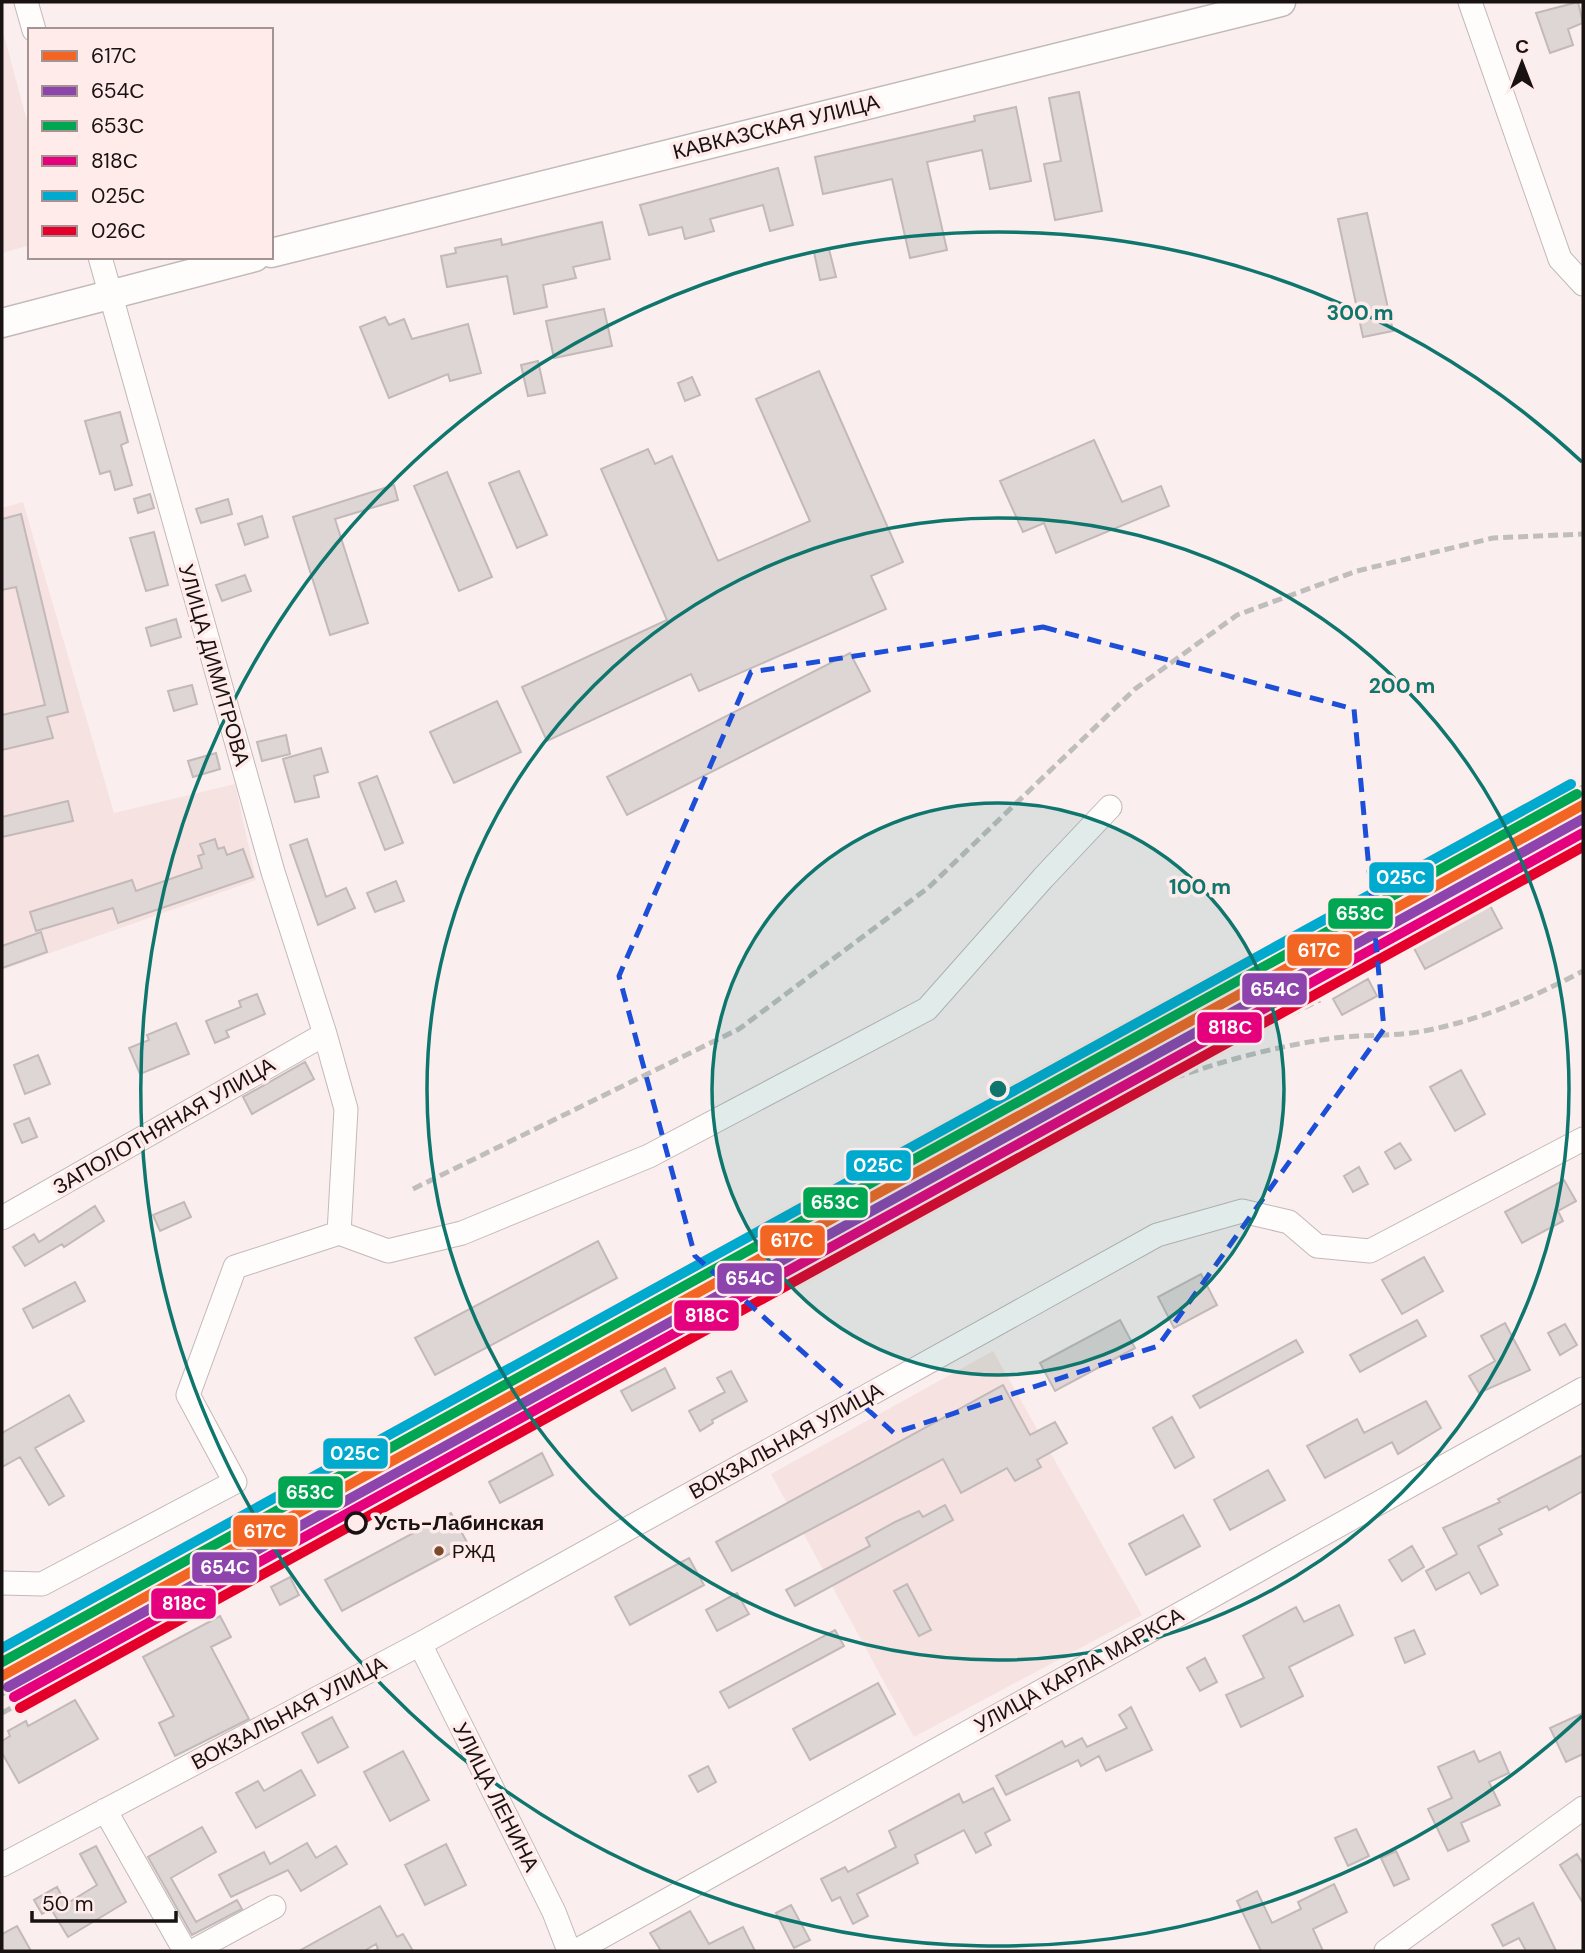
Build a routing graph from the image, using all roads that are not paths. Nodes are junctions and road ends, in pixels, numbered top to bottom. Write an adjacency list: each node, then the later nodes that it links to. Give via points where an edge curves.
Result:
1 (26, 2): 4 (street)
2 (1281, 2): 5 (main road, КАВКАЗСКАЯ УЛИЦА)
3 (1471, 2): 8 (street, via 1560,259)
4 (33, 28)
5 (273, 253)
6 (101, 259): 9 (street)
7 (247, 259): 9 (main road)
8 (1583, 284)
9 (110, 293): 10 (main road); 12 (street, УЛИЦА ДИМИТРОВА, via 272,872)
10 (2, 323)
11 (1110, 807): 15 (street, via 927,1009 649,1156 462,1233 388,1251)
12 (326, 1034): 14 (street, ЗАПОЛОТНЯНАЯ УЛИЦА); 15 (street, УЛИЦА ДИМИТРОВА, via 346,1110)
13 (1583, 1139): 18 (street, ВОКЗАЛЬНАЯ УЛИЦА, via 1370,1251 1317,1246 1289,1222 1242,1211 1157,1235)
14 (2, 1218)
15 (339, 1233): 17 (street, via 235,1267 188,1395 235,1482 42,1584)
16 (1583, 1389): 26 (street, УЛИЦА КАРЛА МАРКСА)
17 (2, 1583)
18 (420, 1644): 20 (street, ВОКЗАЛЬНАЯ УЛИЦА); 25 (street, УЛИЦА ЛЕНИНА, via 554,1912)
19 (1583, 1808): 27 (street)
20 (105, 1810): 21 (street, ВОКЗАЛЬНАЯ УЛИЦА); 23 (street)
21 (2, 1865)
22 (274, 1907): 24 (street)
23 (185, 1951)
24 (193, 1951)
25 (569, 1951)
26 (576, 1951)
27 (1386, 1951)

